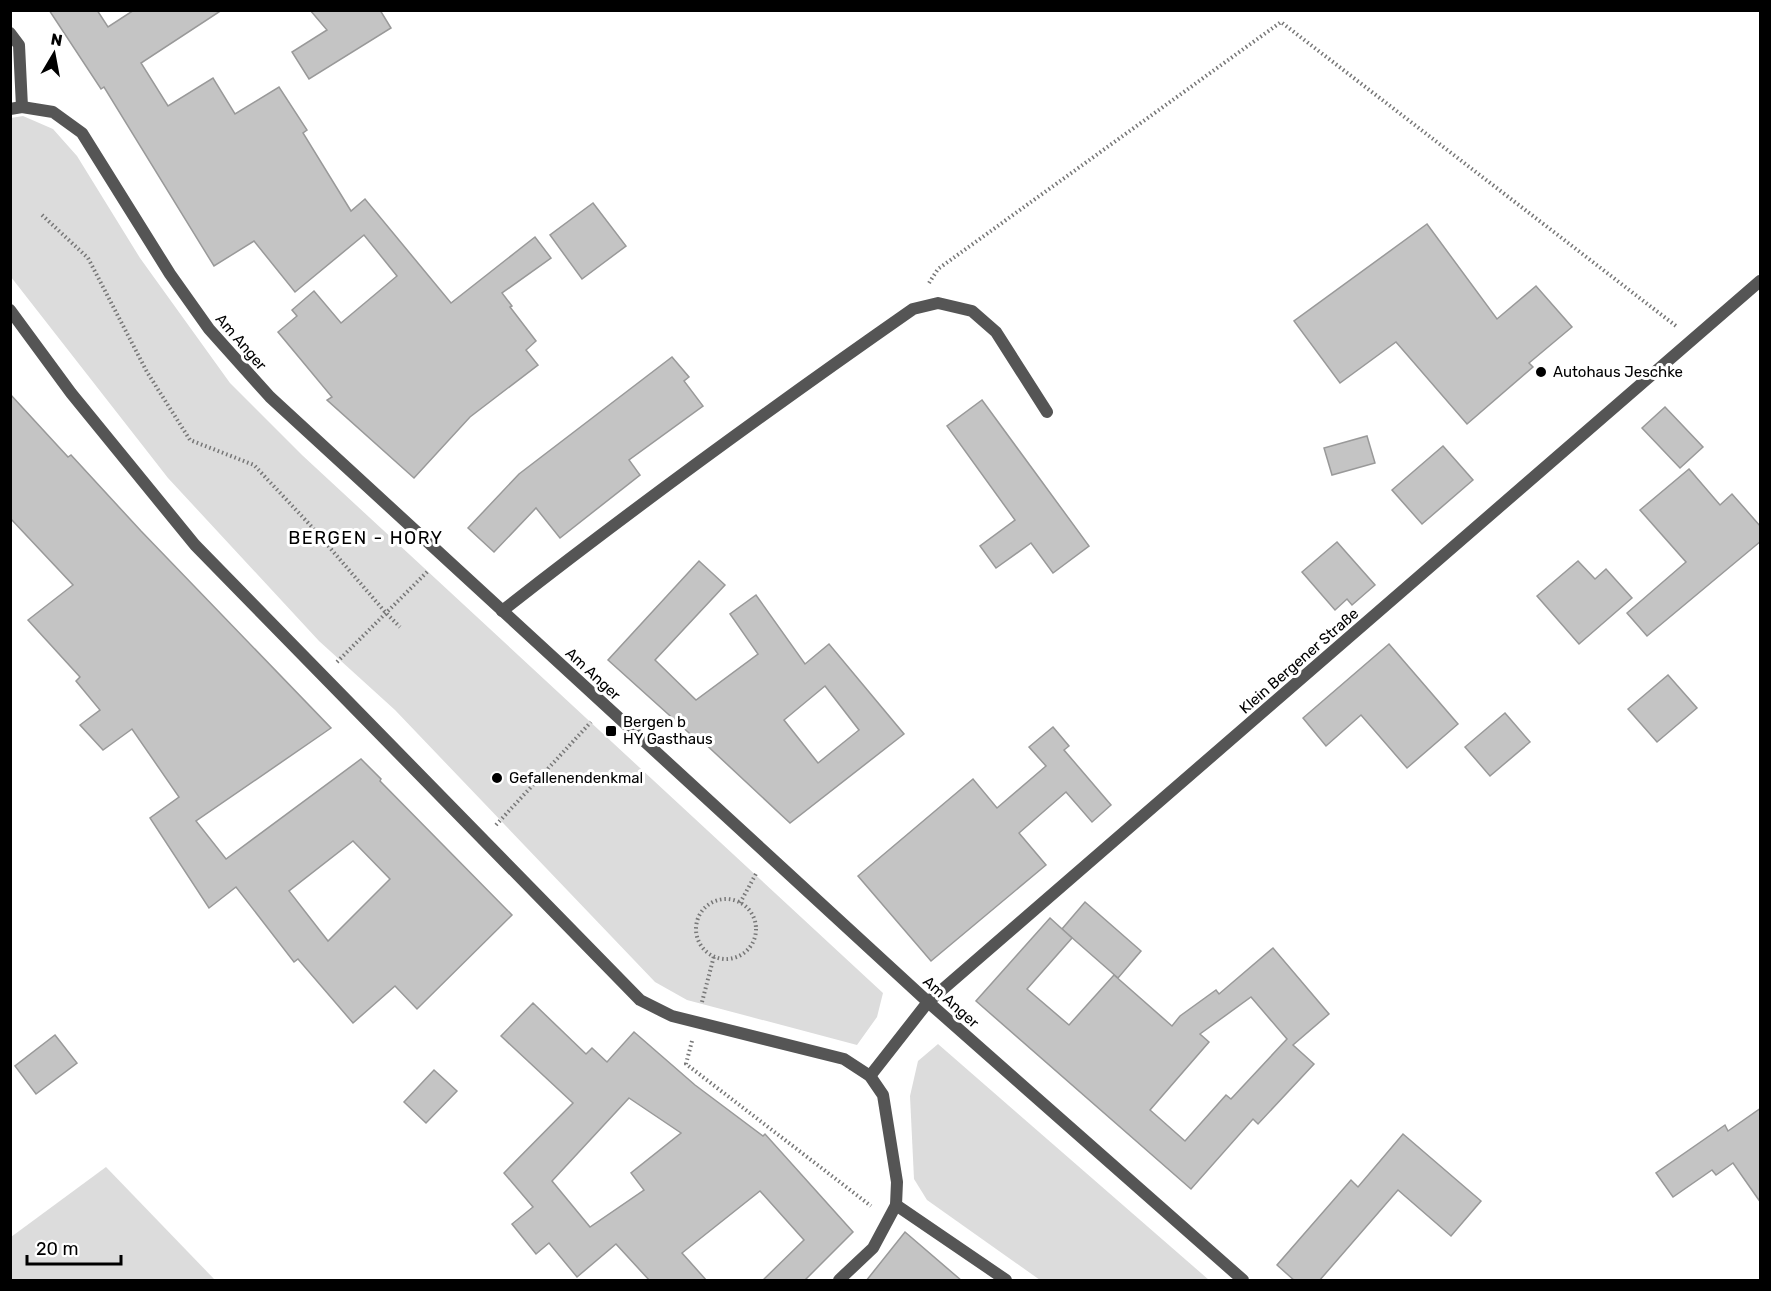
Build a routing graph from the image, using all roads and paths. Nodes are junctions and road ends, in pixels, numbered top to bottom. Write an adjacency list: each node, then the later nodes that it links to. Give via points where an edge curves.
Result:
1 (10, 33): 2 (street, Am Anger, via 19,45)
2 (16, 108): 9 (street, Am Anger, via 53,112 82,133 209,329 270,397)
3 (42, 215): 11 (path, via 88,258 147,372 190,440 254,465)
4 (1761, 281): 7 (street, Klein Bergener Straße)
5 (913, 309): 7 (path, via 938,269 1281,22); 8 (street, via 938,303 972,311 996,332); 10 (street, via 765,412)
6 (10, 310): 13 (street, via 71,393 195,544)
7 (1694, 339): 19 (street, Klein Bergener Straße)
8 (1047, 412)
9 (443, 556): 10 (street, Am Anger); 11 (path)
10 (502, 611): 14 (street, Am Anger)
11 (386, 613): 12 (path); 13 (path)
12 (400, 627)
13 (323, 676): 15 (street)
14 (606, 706): 15 (path); 16 (street, Am Anger)
15 (483, 839): 20 (street, via 640,1000)
16 (767, 854): 17 (path); 19 (street, Am Anger)
17 (740, 903): 18 (path, via 756,922 755,938 746,951 732,959); 18 (path, via 719,899 705,906 696,920 696,935 703,950)
18 (714, 956): 20 (path)
19 (928, 1002): 21 (street, Klein Bergener Straße); 25 (street, Am Anger)
20 (697, 1023): 21 (street, via 844,1059); 22 (path, via 686,1064 874,1208)
21 (870, 1076): 22 (street, via 884,1095 897,1182)
22 (896, 1205): 23 (street, via 873,1248); 24 (street)
23 (839, 1281)
24 (1006, 1281)
25 (1244, 1281)

